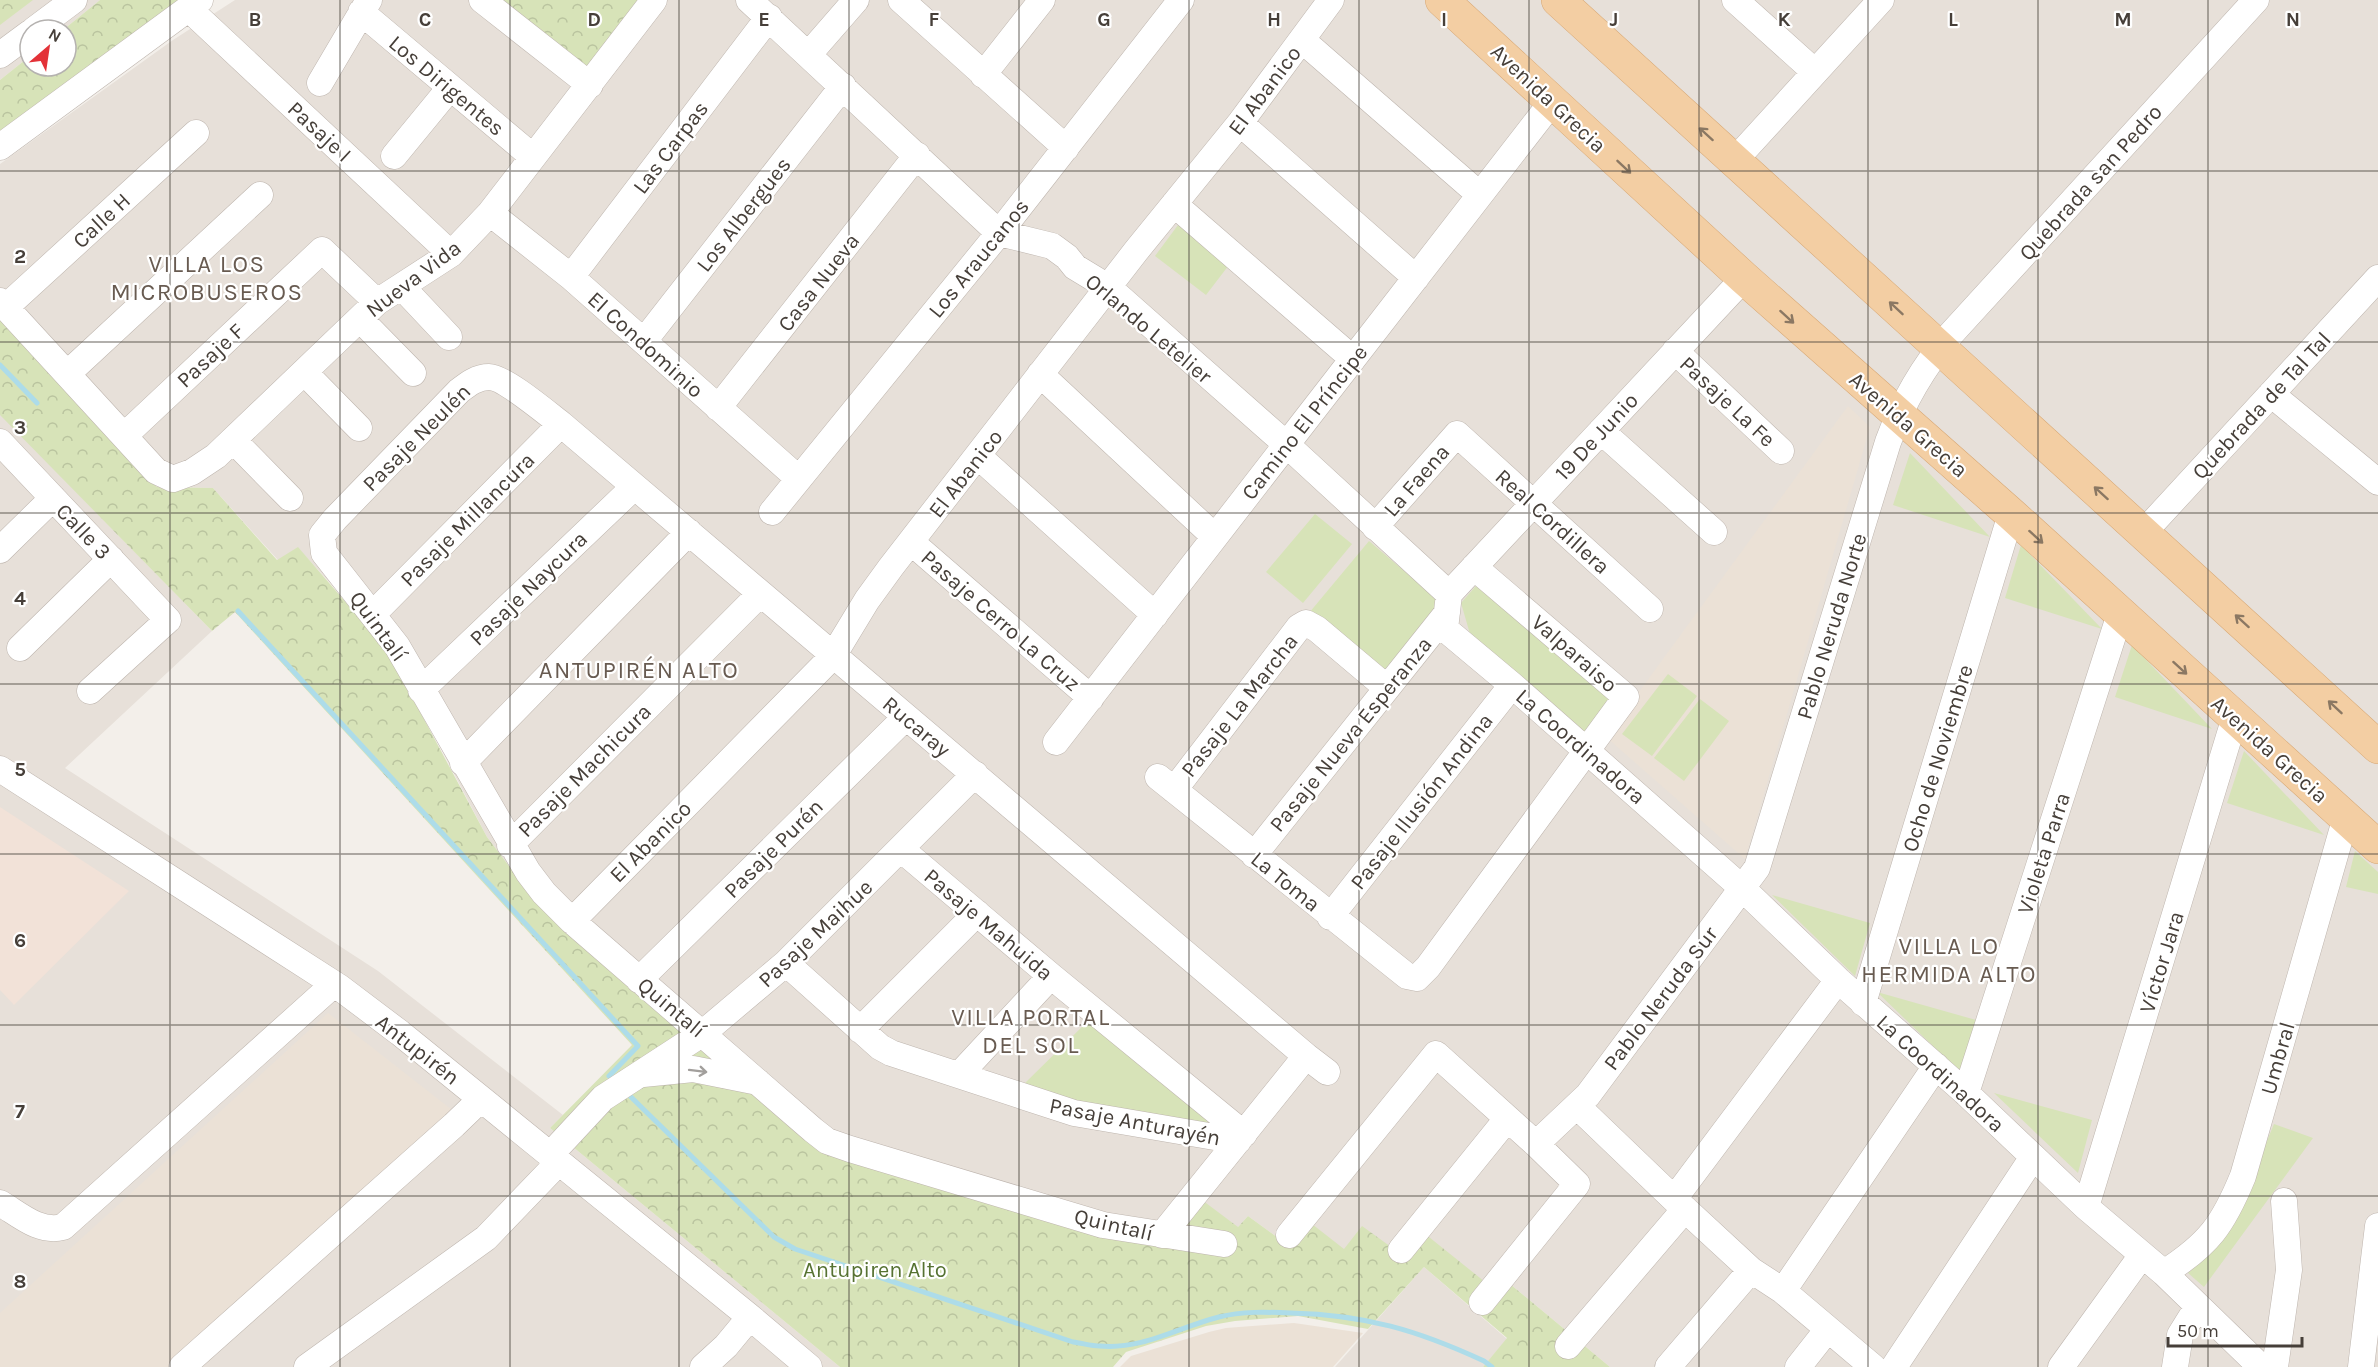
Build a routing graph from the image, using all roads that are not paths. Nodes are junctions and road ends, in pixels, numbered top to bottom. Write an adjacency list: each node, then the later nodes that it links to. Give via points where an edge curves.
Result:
1 (74, 0): 18 (street)
2 (482, 0): 26 (street)
3 (654, 0): 26 (street, Nueva Vida)
4 (749, 0): 17 (street, Orlando Letelier)
5 (856, 0): 21 (street)
6 (1042, 0): 24 (street)
7 (1180, 0): 33 (street, Los Araucanos)
8 (1331, 0): 19 (street, El Abanico)
9 (1442, 0): 29 (main road, Avenida Grecia)
10 (1558, 0): 37 (main road, one-way to 10)
11 (1735, 0): 23 (street)
12 (1881, 0): 23 (street)
13 (2256, 0): 55 (street, Quebrada san Pedro)
14 (907, 2): 24 (street)
15 (194, 4): 32 (street); 43 (street, Pasaje I)
16 (365, 6): 25 (street); 28 (street, Los Dirigentes)
17 (769, 17): 21 (street, Orlando Letelier); 44 (street, Las Carpas)
18 (50, 18)
19 (1302, 40): 30 (street, El Abanico); 39 (street)
20 (18, 42): 22 (street)
21 (809, 54): 27 (street, Orlando Letelier)
22 (0, 55)
23 (1815, 72): 37 (street)
24 (983, 75): 33 (street)
25 (320, 83)
26 (590, 85): 36 (street, Nueva Vida)
27 (843, 86): 34 (street, Orlando Letelier); 53 (street, Los Albergues)
28 (449, 88): 35 (street); 36 (street, Los Dirigentes)
29 (1552, 102): 39 (street, Camino El Príncipe); 46 (main road, Avenida Grecia, one-way to 46)
30 (1240, 123): 40 (street, El Abanico); 45 (street)
31 (196, 133): 50 (street, Calle H)
32 (0, 147)
33 (1066, 148): 42 (street, Los Araucanos)
34 (917, 155): 42 (street, Orlando Letelier); 63 (street, Casa Nueva)
35 (394, 156)
36 (533, 157): 41 (street, Nueva Vida)
37 (1735, 160): 55 (main road, one-way to 37)
38 (260, 195): 59 (street)
39 (1480, 195): 45 (street, Camino El Príncipe)
40 (1174, 204): 49 (street, El Abanico); 56 (street)
41 (490, 213): 43 (street, Nueva Vida); 44 (street, El Condominio)
42 (999, 232): 49 (street, Orlando Letelier, via 1052,246 1075,267); 75 (street, Los Araucanos)
43 (451, 254): 48 (street, Nueva Vida)
44 (570, 277): 53 (street, El Condominio)
45 (1416, 278): 56 (street, Camino El Príncipe)
46 (1744, 278): 54 (street, 19 De Junio); 64 (main road, Avenida Grecia, one-way to 64)
47 (2378, 278): 62 (street, Quebrada de Tal Tal)
48 (402, 287): 51 (street, Nueva Vida); 52 (street)
49 (1108, 287): 60 (street, El Abanico); 72 (street, Orlando Letelier)
50 (3, 304): 59 (street)
51 (369, 310): 57 (street, Nueva Vida); 58 (street); 69 (street, Pasaje F, via 322,250)
52 (449, 337)
53 (644, 341): 63 (street, El Condominio)
54 (1675, 351): 67 (street, 19 De Junio); 73 (street, Pasaje La Fe)
55 (1933, 357): 64 (street, Pablo Neruda Norte); 87 (main road, one-way to 55)
56 (1353, 359): 72 (street, Camino El Príncipe)
57 (304, 372): 66 (street); 70 (street, Nueva Vida)
58 (414, 373)
59 (67, 374): 69 (street)
60 (1040, 374): 74 (street, El Abanico); 88 (street)
61 (506, 383): 65 (street, Rucaray); 83 (street, Pasaje Neulén, via 491,376 473,380 459,391)
62 (2271, 394): 76 (street); 87 (street, Quebrada de Tal Tal)
63 (718, 408): 75 (street, El Condominio)
64 (1898, 415): 82 (main road, Avenida Grecia); 120 (street, Pablo Neruda Norte, via 1757,868)
65 (561, 424): 77 (street, Rucaray); 96 (street, Pasaje Millancura)
66 (359, 428)
67 (1601, 431): 80 (street, 19 De Junio); 86 (street)
68 (1457, 434): 80 (street, Real Cordillera); 84 (street, La Faena)
69 (124, 436): 70 (street, Nueva Vida, via 156,471 173,479 192,472)
70 (233, 440): 79 (street)
71 (0, 442): 78 (street, Calle 3)
72 (1287, 445): 84 (street, Orlando Letelier); 88 (street, Camino El Príncipe)
73 (1781, 451)
74 (978, 456): 89 (street, El Abanico); 98 (street)
75 (799, 478): 81 (street, Los Araucanos)
76 (2378, 482)
77 (634, 487): 85 (street, Rucaray); 103 (street, Pasaje Naycura)
78 (53, 498): 90 (street); 91 (street, Calle 3)
79 (290, 498)
80 (1533, 504): 92 (street, 19 De Junio); 95 (street, Real Cordillera)
81 (772, 512)
82 (2011, 514): 97 (main road, Avenida Grecia, one-way to 97); 129 (street, Ocho de Noviembre)
83 (335, 519): 96 (street, Quintalí, via 322,536 324,553)
84 (1375, 527): 94 (street, Orlando Letelier)
85 (689, 532): 93 (street, Rucaray); 111 (street)
86 (1714, 532)
87 (2144, 532): 109 (main road, one-way to 87)
88 (1215, 537): 98 (street, Camino El Príncipe)
89 (911, 542): 100 (street, El Abanico, via 867,600); 105 (street, Pasaje Cerro La Cruz)
90 (0, 550)
91 (111, 559): 99 (street); 104 (street, Calle 3, via 168,620)
92 (1474, 567): 94 (street, 19 De Junio); 110 (street, Valparaiso, via 1626,697)
93 (760, 594): 100 (street, Rucaray); 116 (street, Pasaje Machicura)
94 (1448, 603): 101 (street, Orlando Letelier, via 1445,629); 102 (street, Pasaje Nueva Esperanza)
95 (1650, 609)
96 (373, 614): 103 (street, Quintalí, via 397,646)
97 (2120, 614): 107 (main road, Avenida Grecia, one-way to 107); 138 (street, Violeta Parra)
98 (1155, 615): 105 (street, Camino El Príncipe)
99 (20, 648)
100 (833, 656): 106 (street, Rucaray); 123 (street, El Abanico)
101 (1512, 685): 110 (street, La Coordinadora); 122 (street, Pasaje Ilusión Andina)
102 (1387, 688): 114 (street, Pasaje La Marcha, via 1306,623); 119 (street, Pasaje Nueva Esperanza)
103 (421, 690): 111 (street, Quintalí)
104 (90, 691)
105 (1091, 698): 108 (street, Camino El Príncipe)
106 (906, 717): 113 (street, Rucaray); 126 (street, Pasaje Purén)
107 (2235, 717): 115 (main road, Avenida Grecia); 149 (street, Víctor Jara)
108 (1056, 742)
109 (2378, 747)
110 (1587, 750): 120 (street, La Coordinadora); 122 (street, La Toma, via 1417,978 1407,976)
111 (463, 763): 116 (street, Quintalí)
112 (0, 769): 128 (street, Antupirén)
113 (975, 774): 118 (street, Pasaje Maihue); 132 (street, Rucaray)
114 (1166, 783): 119 (street, La Toma)
115 (2346, 817): 117 (main road, Avenida Grecia); 157 (street, Umbral, via 2243,1176 2219,1226 2203,1245)
116 (510, 845): 123 (street, Quintalí, via 544,893)
117 (2378, 847)
118 (902, 849): 121 (street, Pasaje Mahuida); 124 (street, Pasaje Maihue)
119 (1254, 855): 122 (street, La Toma)
120 (1742, 888): 127 (street, La Coordinadora); 140 (street, Pablo Neruda Sur)
121 (977, 913): 125 (street, Pasaje Mahuida); 130 (street)
122 (1330, 916)
123 (572, 921): 126 (street, Quintalí)
124 (786, 963): 130 (street, Pasaje Anturayén); 131 (street, Pasaje Maihue)
125 (1051, 976): 136 (street); 142 (street, Pasaje Mahuida)
126 (639, 980): 131 (street, Quintalí)
127 (1838, 980): 129 (street, La Coordinadora); 148 (street)
128 (334, 984): 139 (street, Antupirén); 147 (street, via 63,1227 51,1230 36,1226)
129 (1863, 1003): 133 (street, La Coordinadora)
130 (860, 1030): 136 (street, Pasaje Anturayén, via 891,1053)
131 (703, 1033): 135 (street, Pasaje Maihue); 137 (street, Quintalí)
132 (1306, 1056): 134 (street, Rucaray); 142 (street)
133 (1936, 1066): 138 (street, La Coordinadora); 158 (street)
134 (1327, 1071)
135 (640, 1074): 137 (street, Pasaje Maihue, one-way to 137, via 693,1069); 145 (street, Pasaje Maihue, via 603,1098)
136 (959, 1075): 142 (street, Pasaje Anturayén, via 1074,1113)
137 (759, 1083): 150 (street, Quintalí, via 827,1141 1103,1225)
138 (1966, 1093): 144 (street, La Coordinadora)
139 (481, 1099): 145 (street, Antupirén); 165 (street)
140 (1577, 1106): 143 (street, Pablo Neruda Sur); 148 (street)
141 (1508, 1119): 143 (street); 151 (street, via 1436,1054); 154 (street)
142 (1241, 1137): 150 (street)
143 (1536, 1144): 159 (street, via 1577,1184)
144 (2034, 1157): 149 (street, La Coordinadora); 172 (street)
145 (555, 1159): 161 (street, Antupirén); 166 (street, Pasaje Maihue, via 486,1238)
146 (2284, 1201): 164 (street, via 2289,1270)
147 (0, 1203)
148 (1679, 1204): 156 (street); 163 (street)
149 (2086, 1207): 155 (street, La Coordinadora)
150 (1162, 1235): 153 (street, Quintalí)
151 (1289, 1235)
152 (2377, 1241): 175 (street)
153 (1224, 1244)
154 (1401, 1250)
155 (2142, 1255): 157 (street, La Coordinadora); 173 (street)
156 (1751, 1270): 158 (street); 169 (street)
157 (2164, 1273): 160 (street, La Coordinadora)
158 (1783, 1291): 162 (street)
159 (1482, 1302)
160 (2198, 1306): 164 (street, La Coordinadora); 174 (street, via 2180,1335)
161 (750, 1317): 167 (street); 168 (street, Antupirén)
162 (1828, 1329): 170 (street); 171 (street)
163 (1568, 1346)
164 (2262, 1366)
165 (182, 1367)
166 (307, 1367)
167 (703, 1367)
168 (809, 1367)
169 (1668, 1367)
170 (1798, 1367)
171 (1873, 1367)
172 (1894, 1367)
173 (2061, 1367)
174 (2175, 1367)
175 (2361, 1367)

